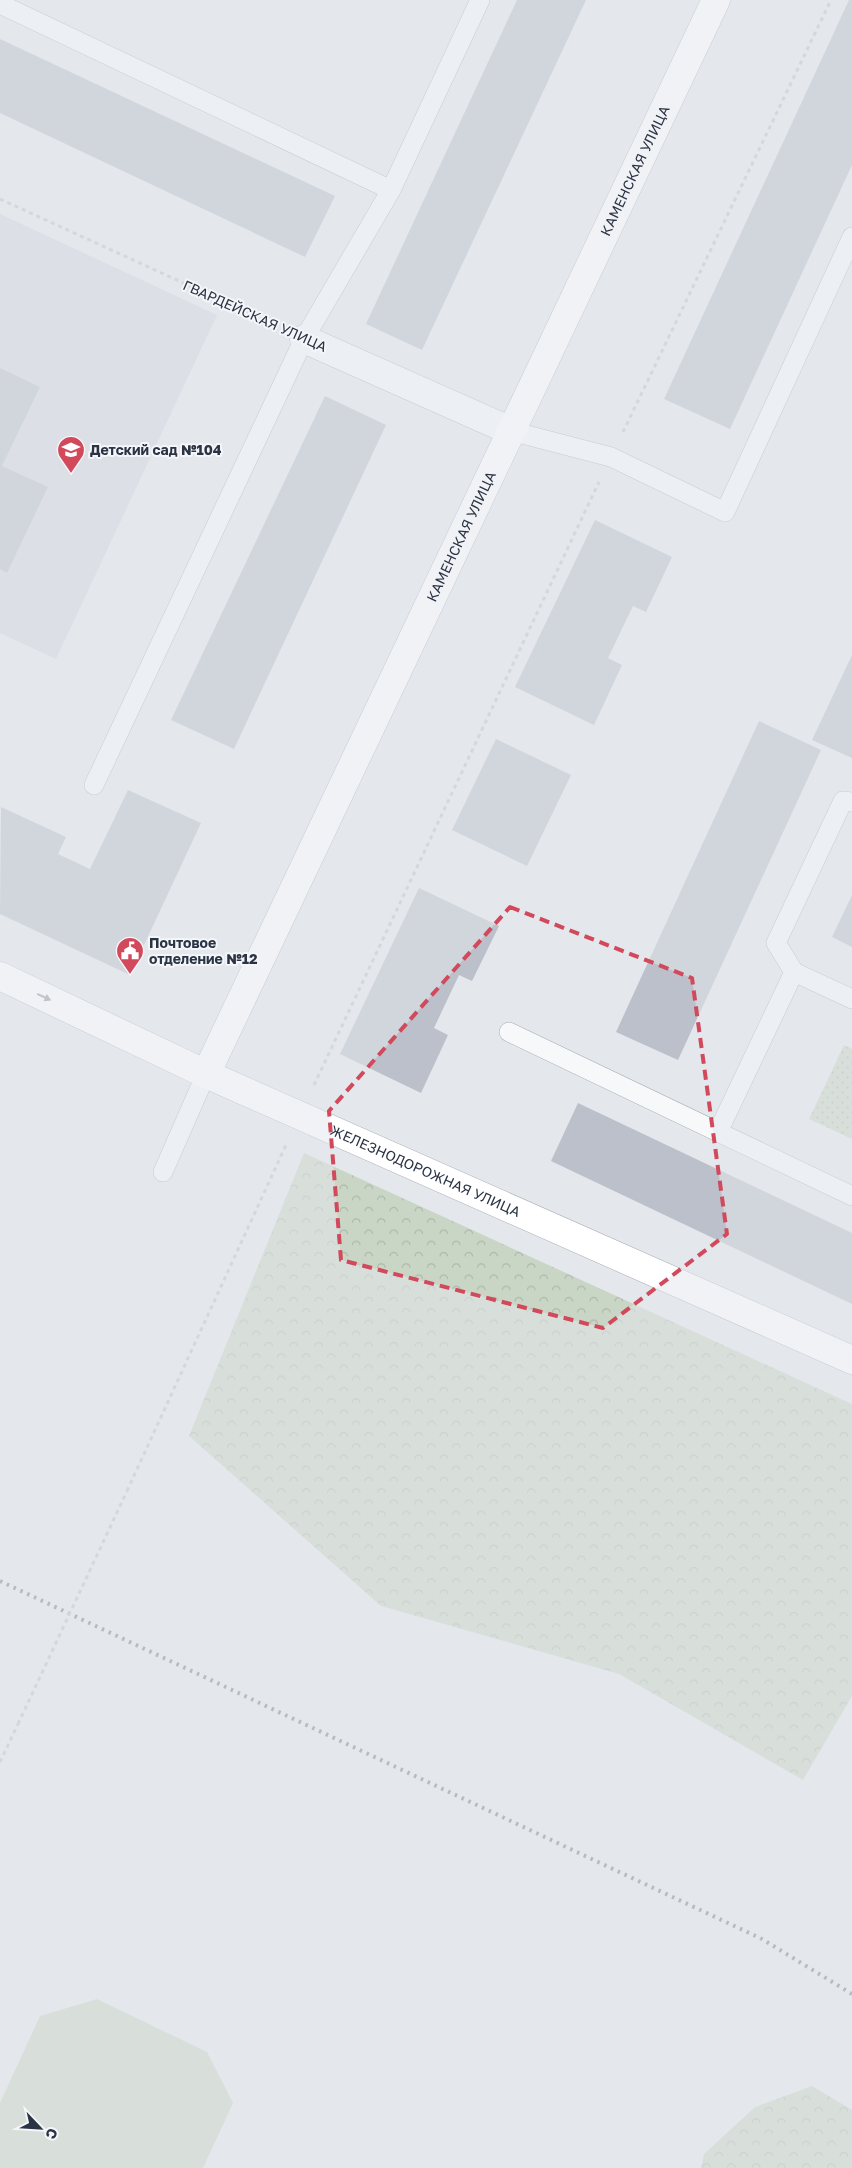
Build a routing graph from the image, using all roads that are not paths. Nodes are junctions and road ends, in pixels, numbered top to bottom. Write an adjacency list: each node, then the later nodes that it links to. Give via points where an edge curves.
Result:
1 (480, 0): 4 (lane)
2 (716, 0): 7 (street, КАМЕНСКАЯ УЛИЦА)
3 (0, 4): 4 (lane)
4 (391, 190): 6 (lane)
5 (852, 237): 7 (lane, via 725,512 611,456)
6 (304, 338): 7 (street, ГВАРДЕЙСКАЯ УЛИЦА); 8 (lane)
7 (511, 431): 14 (street, КАМЕНСКАЯ УЛИЦА)
8 (94, 785)
9 (852, 802): 10 (lane, via 843,801 776,943)
10 (794, 972): 12 (lane); 15 (lane)
11 (0, 976): 14 (street, ЖЕЛЕЗНОДОРОЖНАЯ УЛИЦА, one-way to 14)
12 (852, 999)
13 (509, 1032): 15 (lane)
14 (206, 1074): 16 (lane); 18 (street, ЖЕЛЕЗНОДОРОЖНАЯ УЛИЦА)
15 (718, 1132): 17 (lane)
16 (162, 1172)
17 (852, 1196)
18 (852, 1360)

